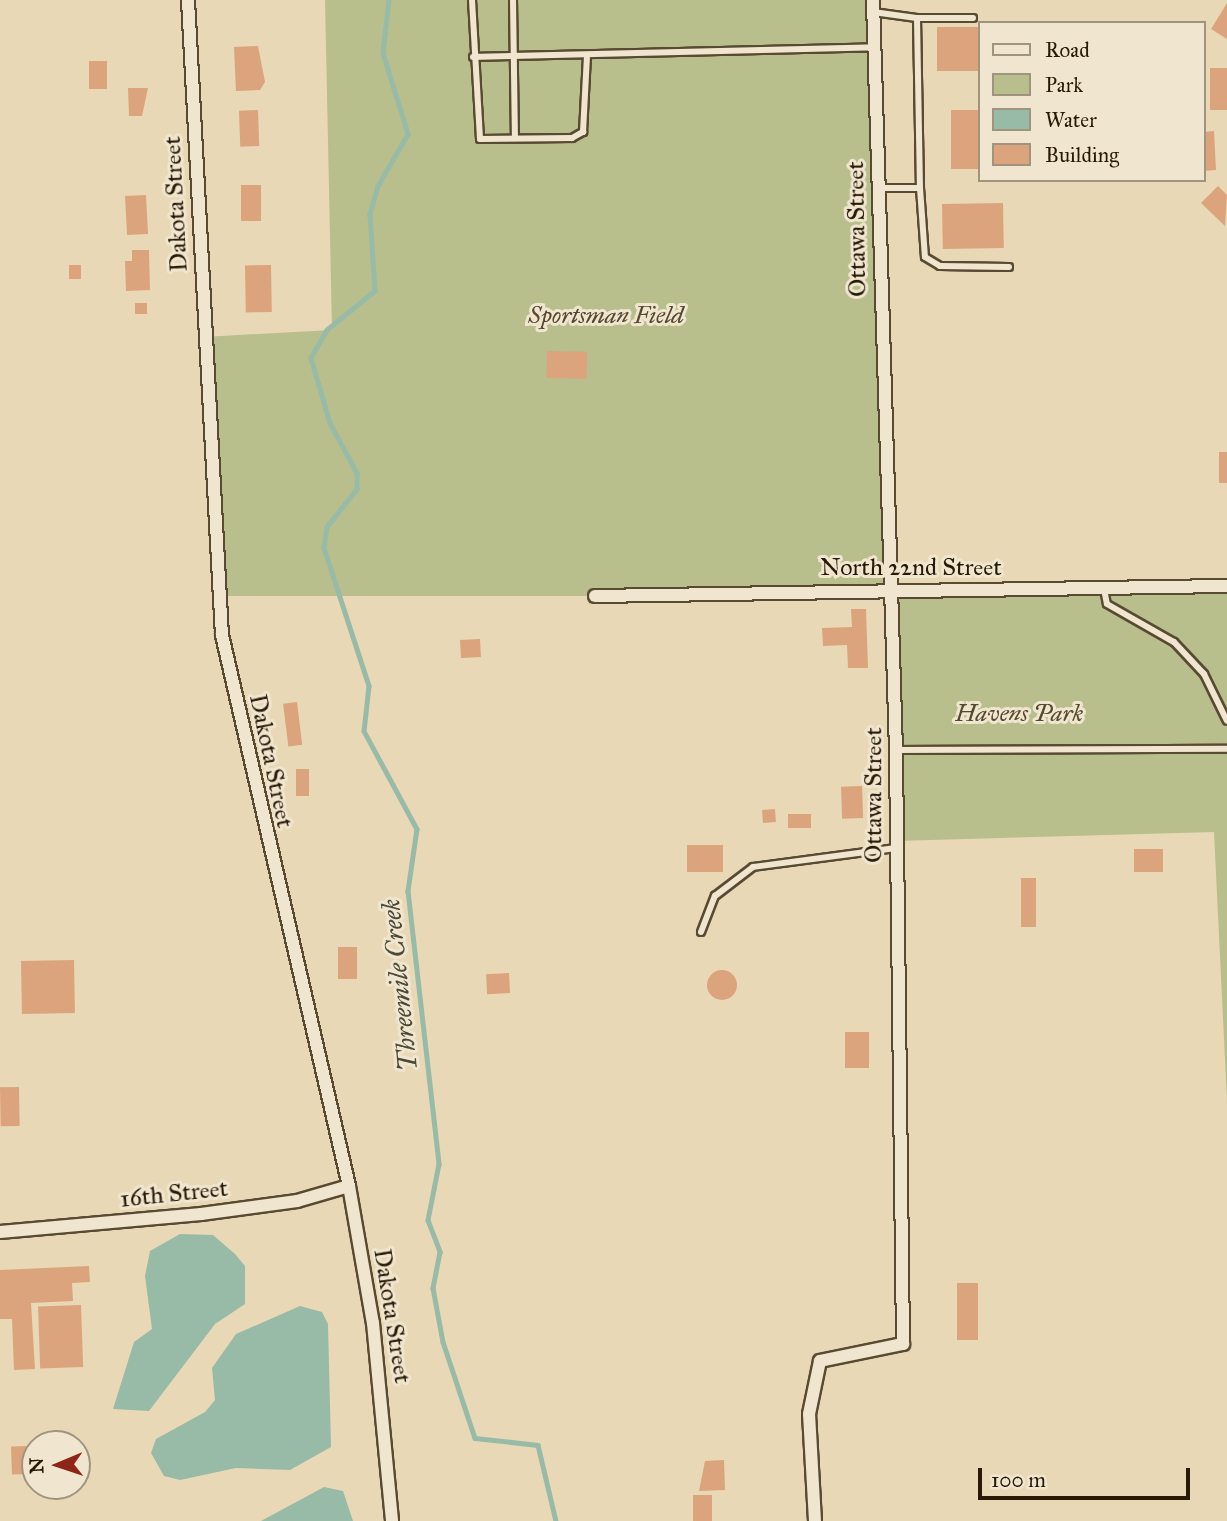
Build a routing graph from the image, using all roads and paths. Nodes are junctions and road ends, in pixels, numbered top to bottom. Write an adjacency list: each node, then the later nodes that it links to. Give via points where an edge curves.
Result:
1 (188, 0): 24 (street, Dakota Street, via 222,635)
2 (472, 0): 10 (lane)
3 (513, 0): 9 (lane)
4 (873, 6): 5 (lane); 7 (street, Ottawa Street)
5 (917, 18): 6 (lane); 13 (lane)
6 (973, 18)
7 (874, 47): 8 (lane); 12 (street, Ottawa Street)
8 (587, 55): 9 (lane); 11 (lane, via 583,132)
9 (515, 56): 10 (lane); 11 (lane)
10 (473, 57): 11 (lane, via 475,134)
11 (514, 138)
12 (877, 188): 13 (lane); 16 (street, Ottawa Street)
13 (920, 188): 14 (lane, via 925,257 940,266)
14 (1009, 267)
15 (1227, 586): 17 (street, North 22nd Street)
16 (888, 587): 17 (street, North 22nd Street); 18 (street, North 22nd Street); 21 (street, Ottawa Street)
17 (1104, 589): 19 (lane, via 1107,604 1148,624 1189,658)
18 (595, 596)
19 (1227, 721)
20 (1227, 749): 21 (lane)
21 (896, 750): 22 (street, Ottawa Street)
22 (895, 848): 23 (lane, via 870,856 781,859 753,867 715,896); 27 (street, Ottawa Street, via 903,1345 820,1361 809,1413)
23 (701, 932)
24 (349, 1186): 25 (street, 16th Street, via 215,1212); 26 (street, Dakota Street, via 373,1323)
25 (0, 1232)
26 (392, 1521)
27 (816, 1521)

